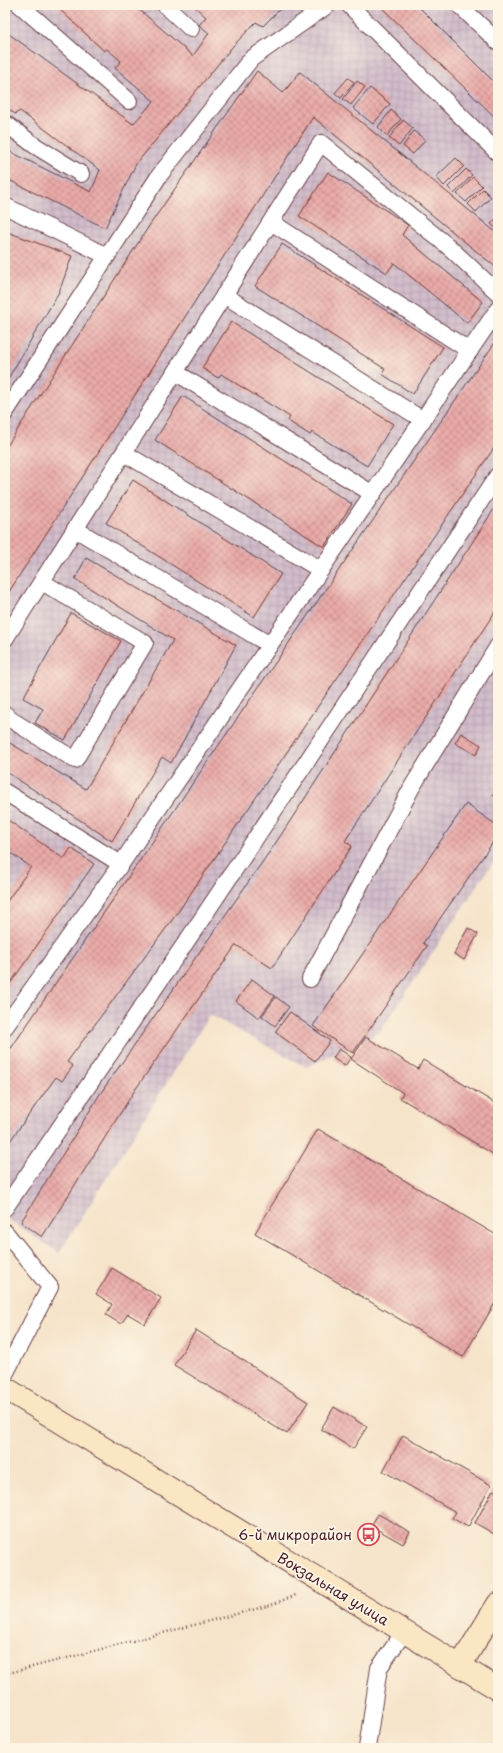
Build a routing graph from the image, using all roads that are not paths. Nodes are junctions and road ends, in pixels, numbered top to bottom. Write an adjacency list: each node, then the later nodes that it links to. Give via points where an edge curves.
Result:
1 (20, 5): 8 (lane)
2 (165, 5): 6 (lane)
3 (328, 5): 14 (lane, via 250,59 159,176)
4 (349, 5): 10 (lane)
5 (459, 5): 7 (lane)
6 (191, 29)
7 (498, 42)
8 (129, 101)
9 (5, 123): 11 (lane, via 34,145)
10 (498, 153)
11 (81, 174)
12 (5, 206): 14 (lane)
13 (271, 222): 15 (lane, via 321,143 449,247); 16 (lane); 18 (lane)
14 (107, 256): 20 (lane)
15 (498, 293)
16 (224, 295): 19 (lane); 21 (lane)
17 (498, 309): 18 (lane)
18 (470, 351): 21 (lane)
19 (175, 372): 22 (lane); 24 (lane)
20 (5, 413)
21 (423, 420): 24 (lane)
22 (124, 453): 25 (lane); 26 (lane)
23 (498, 475): 36 (lane)
24 (373, 494): 26 (lane)
25 (75, 529): 27 (lane); 29 (lane)
26 (321, 570): 29 (lane)
27 (42, 582): 28 (lane); 31 (lane, via 145,643 75,760)
28 (5, 639)
29 (270, 645): 33 (lane)
30 (498, 646): 34 (lane, via 412,787)
31 (5, 714)
32 (5, 792): 33 (lane)
33 (121, 864): 35 (lane)
34 (310, 979)
35 (5, 1027)
36 (5, 1208)
37 (5, 1232): 38 (lane, via 50,1287)
38 (5, 1374)
39 (5, 1388): 41 (main road, Вокзальная улица)
40 (498, 1604): 42 (main road)
41 (404, 1632): 42 (main road, Вокзальная улица); 44 (lane, via 379,1668)
42 (460, 1666): 43 (main road, Вокзальная улица)
43 (498, 1689)
44 (368, 1748)

